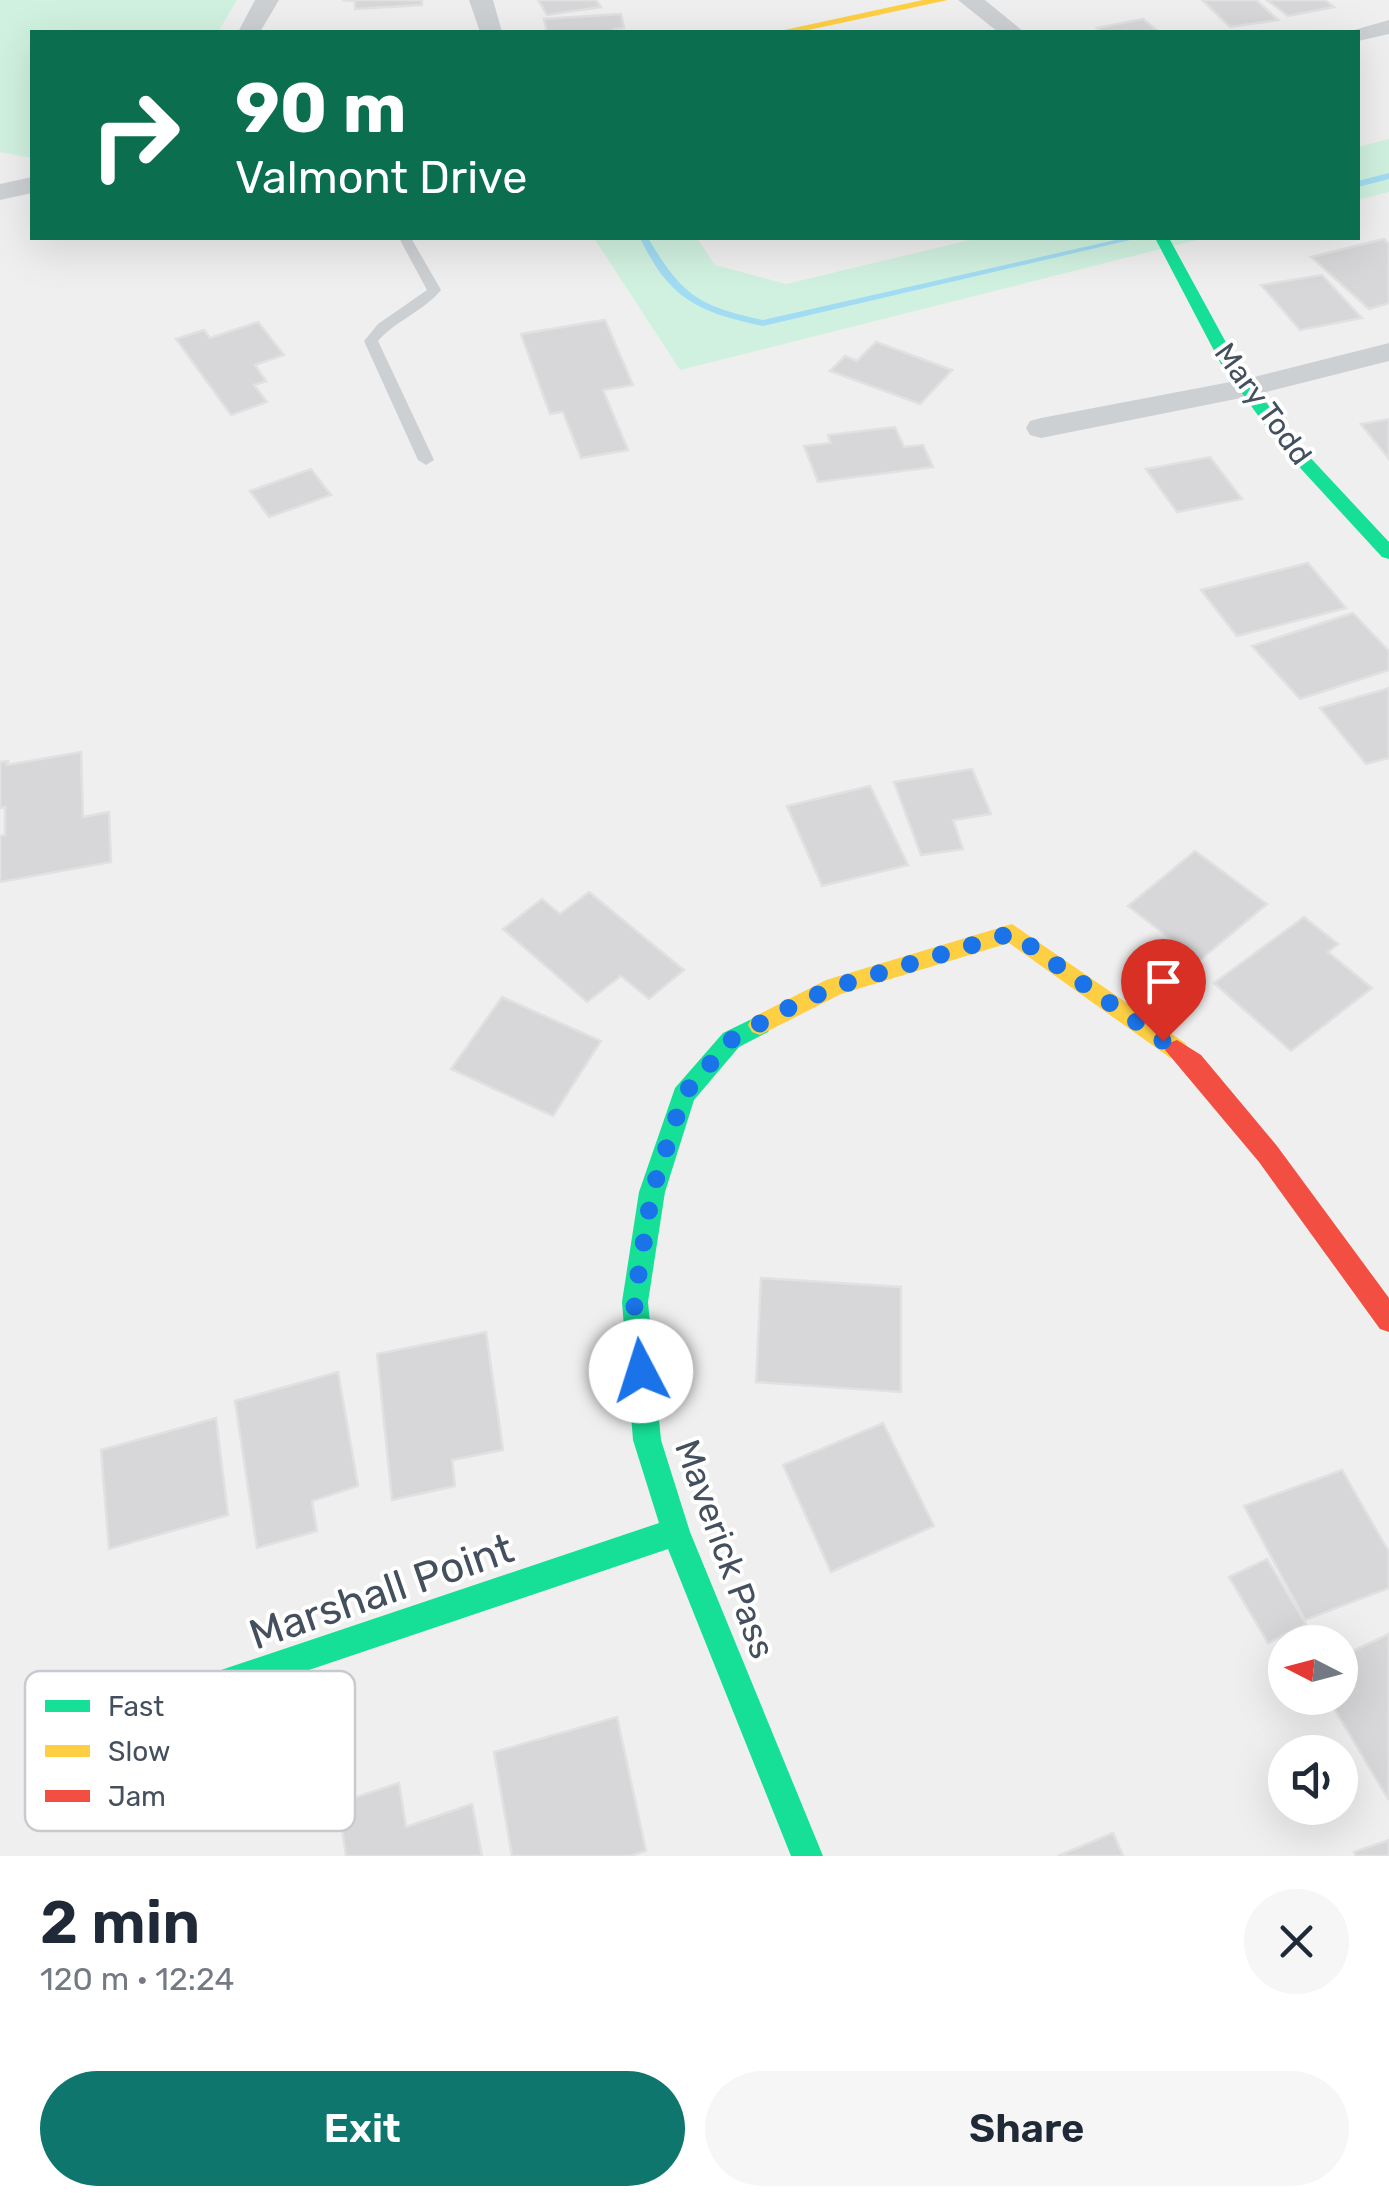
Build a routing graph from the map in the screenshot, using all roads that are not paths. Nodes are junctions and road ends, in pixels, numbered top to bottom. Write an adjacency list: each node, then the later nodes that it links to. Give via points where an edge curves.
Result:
1 (267, 0): 6 (street)
2 (481, 0): 7 (street)
3 (942, 0): 8 (street)
4 (970, 0): 9 (street)
5 (1389, 27): 10 (street)
6 (250, 30)
7 (491, 30)
8 (792, 30)
9 (1009, 30)
10 (1360, 34)
11 (30, 185): 12 (street)
12 (0, 192)
13 (406, 240): 18 (lane, via 434,290 371,341)
14 (1163, 240): 16 (street, Mary Todd)
15 (1389, 352): 16 (street)
16 (1246, 388): 17 (street); 19 (street, Mary Todd, via 1286,442)
17 (1042, 428)
18 (426, 460)
19 (1389, 553)
20 (1389, 1320): 21 (street, Maverick Pass, via 1193,1062 1012,933 834,987 780,1012 731,1040 684,1094 652,1192 634,1302 647,1440)
21 (676, 1532): 22 (street, Marshall Point); 23 (street, Maverick Pass)
22 (262, 1671)
23 (807, 1856)

